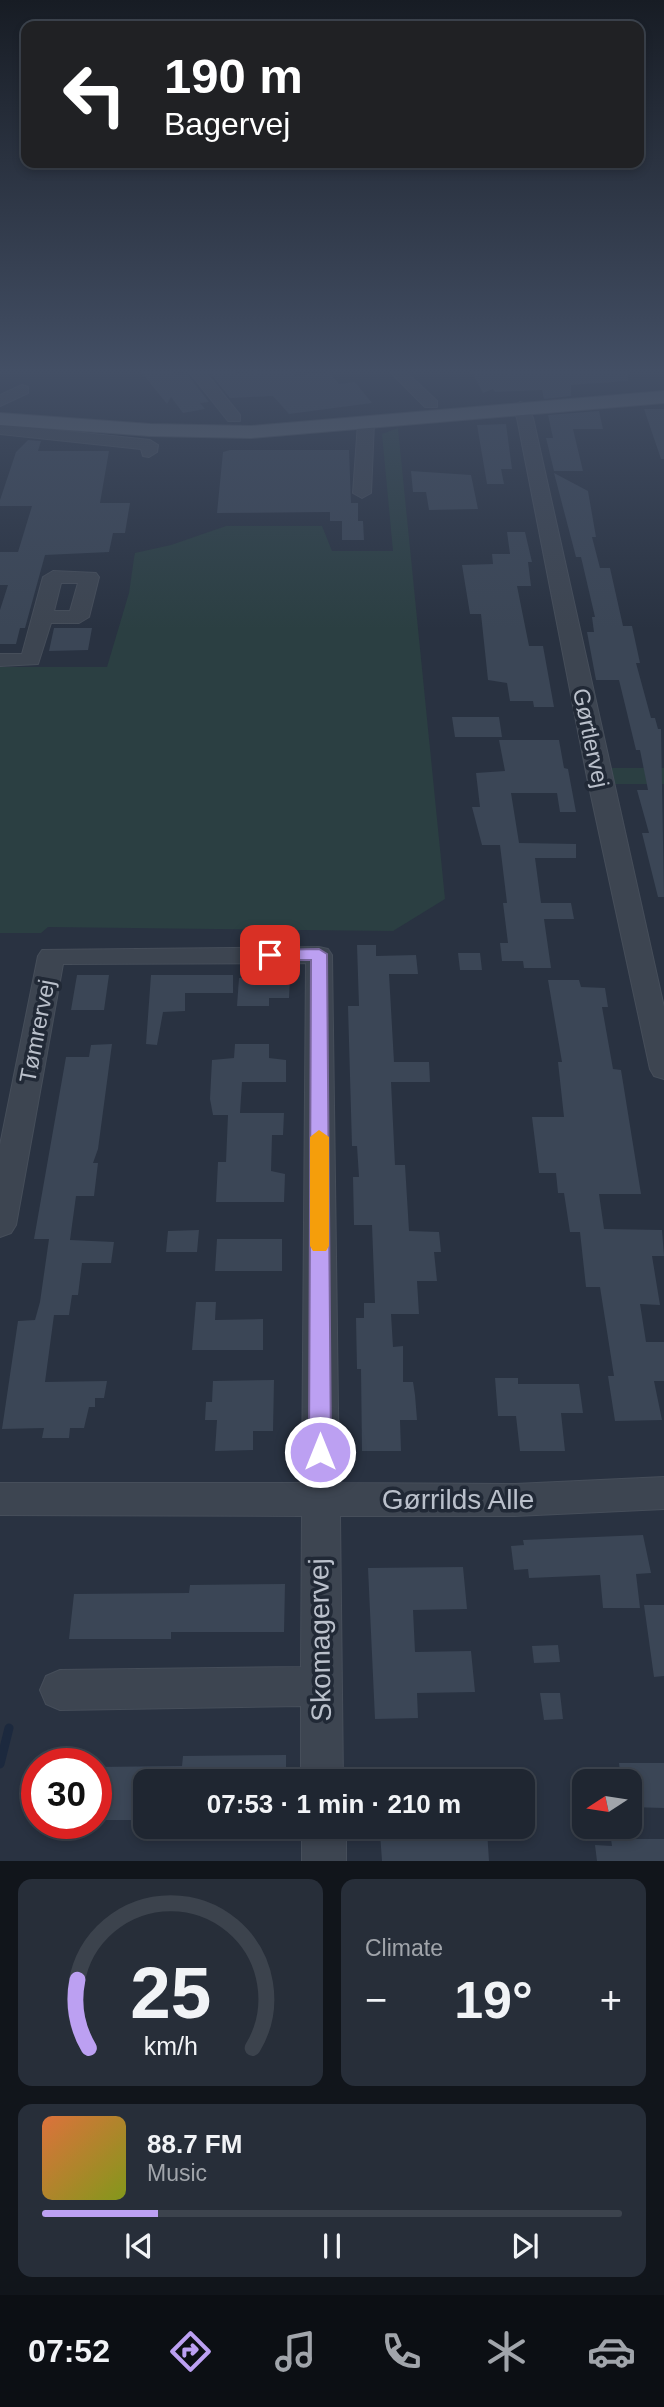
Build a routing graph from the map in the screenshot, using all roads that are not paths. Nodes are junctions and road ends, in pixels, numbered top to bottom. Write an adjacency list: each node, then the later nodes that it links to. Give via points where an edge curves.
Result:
1 (364, 455): 3 (street)
2 (533, 455): 7 (street, Gørtlervej)
3 (362, 493)
4 (43, 617): 5 (lane, via 31,660)
5 (0, 660)
6 (172, 955): 8 (street, Tømrervej, via 51,956); 11 (street, Skomagervej, via 319,954)
7 (664, 1069)
8 (0, 1225)
9 (664, 1493): 11 (street, Gørrilds Alle, via 515,1500)
10 (0, 1499): 11 (street, Gørrilds Alle)
11 (319, 1499): 12 (street, Skomagervej)
12 (320, 1686): 13 (street); 14 (street, Skomagervej)
13 (60, 1690)
14 (322, 1769)
15 (324, 1839): 16 (street)
16 (324, 1861)

